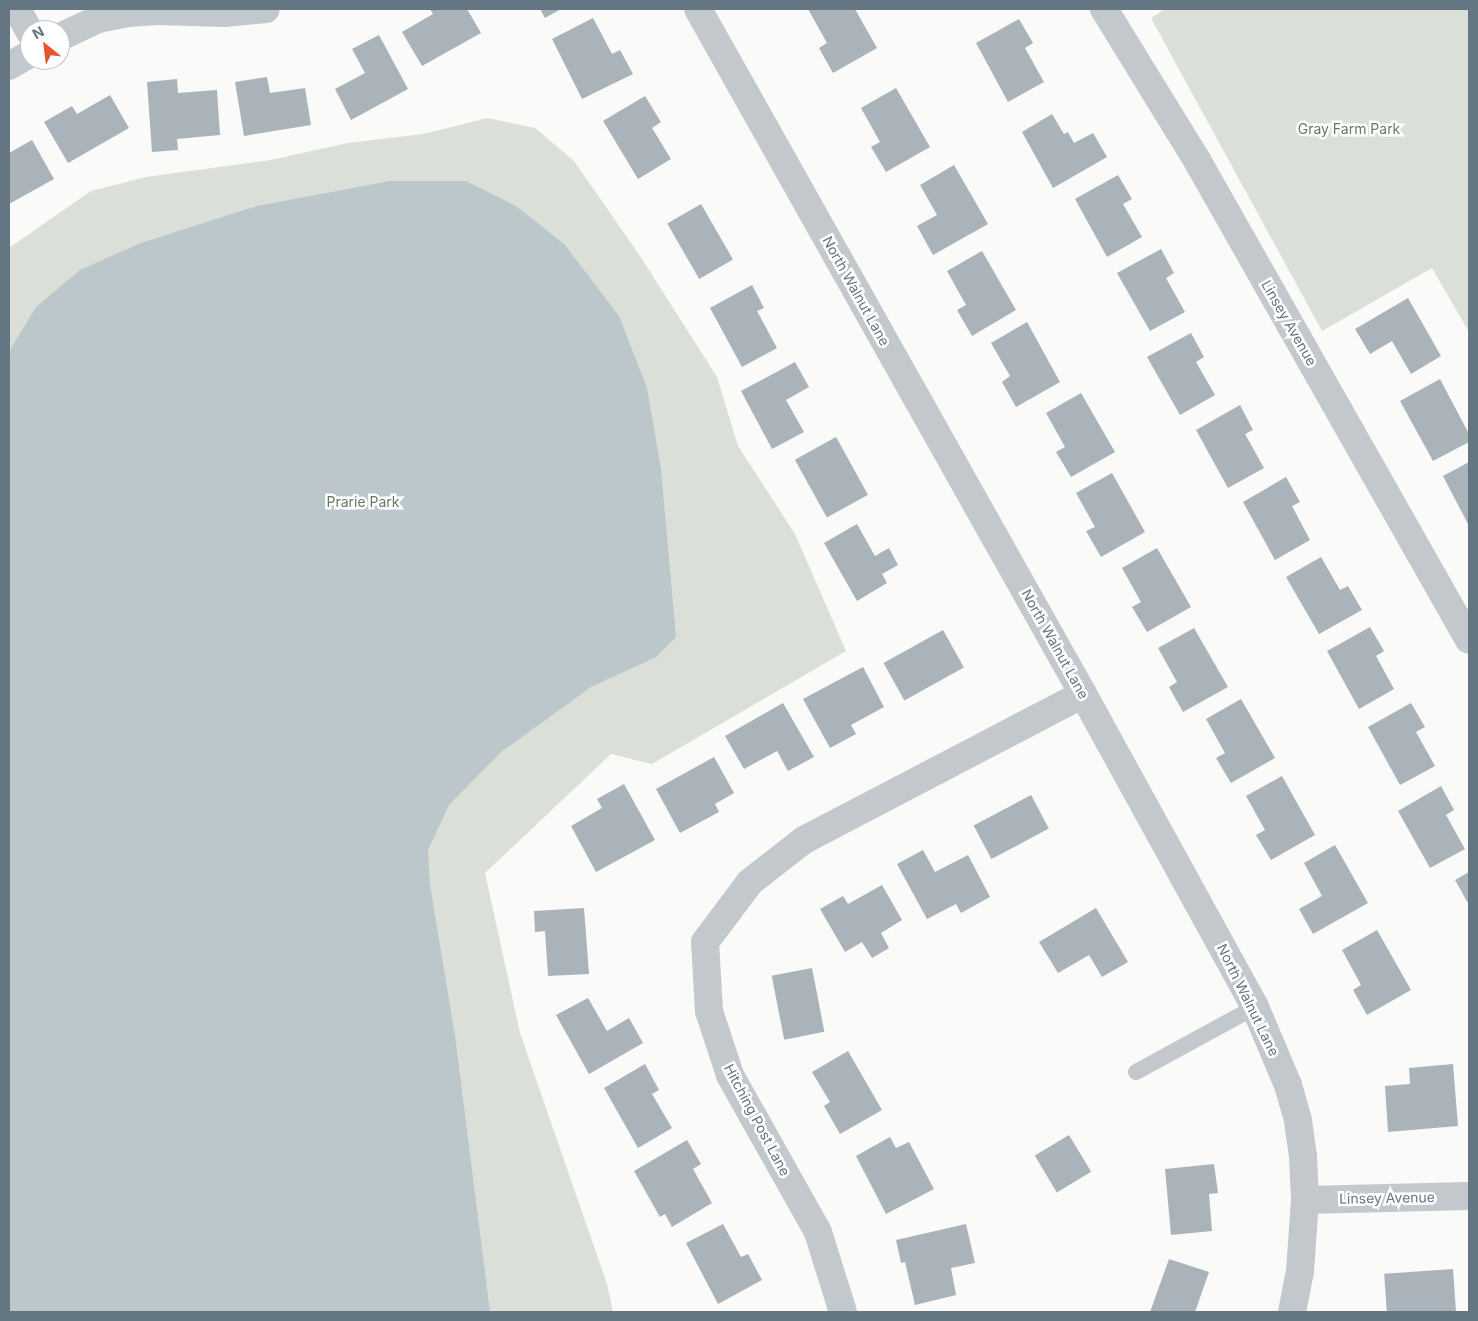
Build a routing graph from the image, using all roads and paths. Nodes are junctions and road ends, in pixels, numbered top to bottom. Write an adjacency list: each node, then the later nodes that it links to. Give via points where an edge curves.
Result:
1 (17, 9): 5 (street)
2 (266, 9): 6 (street, via 225,13 128,13 98,19)
3 (698, 9): 10 (street, North Walnut Lane)
4 (1104, 9): 9 (street, Linsey Avenue, via 1203,170)
5 (23, 20)
6 (70, 32)
7 (20, 60): 8 (street)
8 (9, 66)
9 (1469, 640)
10 (1083, 694): 11 (street, North Walnut Lane); 15 (street, Hitching Post Lane, via 804,840 750,882 705,942 709,1011 730,1075 818,1232)
11 (1255, 1007): 12 (lane); 14 (street, North Walnut Lane, via 1288,1086 1298,1121)
12 (1136, 1072)
13 (1469, 1196): 14 (street, Linsey Avenue)
14 (1305, 1200): 16 (street, North Walnut Lane, via 1300,1271)
15 (843, 1312)
16 (1292, 1312)

